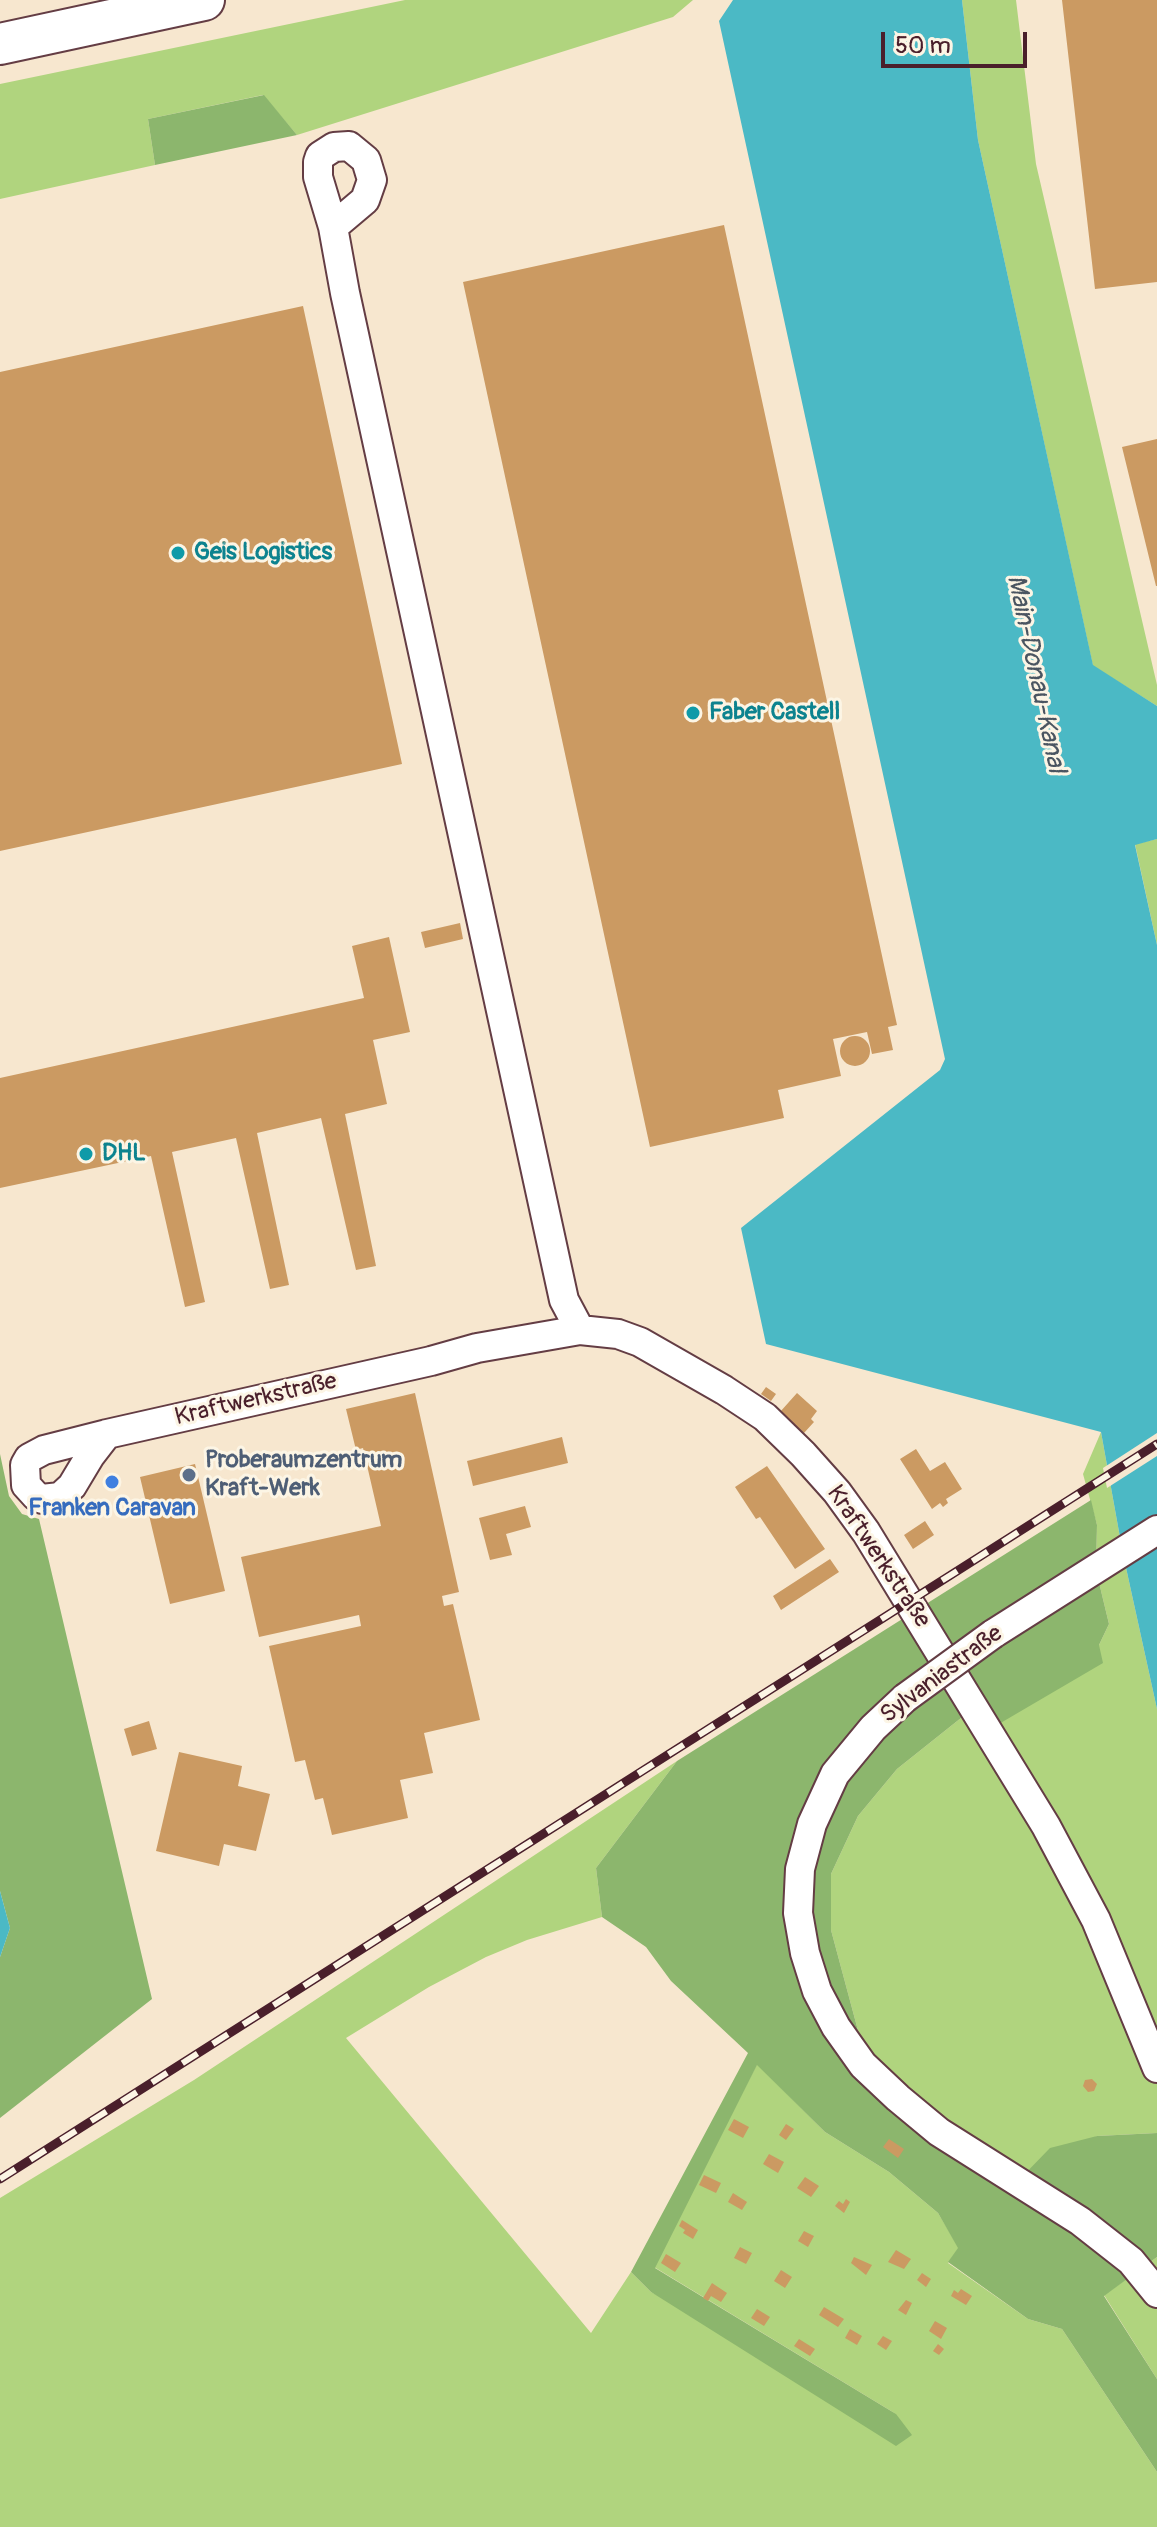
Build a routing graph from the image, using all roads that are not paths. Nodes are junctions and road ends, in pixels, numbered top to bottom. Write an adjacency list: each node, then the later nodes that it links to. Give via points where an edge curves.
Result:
1 (204, 0): 2 (highway)
2 (0, 44)
3 (333, 227): 4 (street, via 564,1300)
4 (580, 1330): 5 (street, Kraftwerkstraße, via 477,1348); 7 (street, Kraftwerkstraße, via 640,1342 724,1390 765,1417 837,1492 1046,1826 1096,1920)
5 (107, 1434)
6 (1157, 1530): 8 (street, Sylvaniastraße, bridge, via 993,1634 873,1728 835,1774 817,1811 800,1869 798,1913 817,1991 863,2065 939,2132 1080,2221 1131,2261)
7 (1157, 2068)
8 (1157, 2293)

